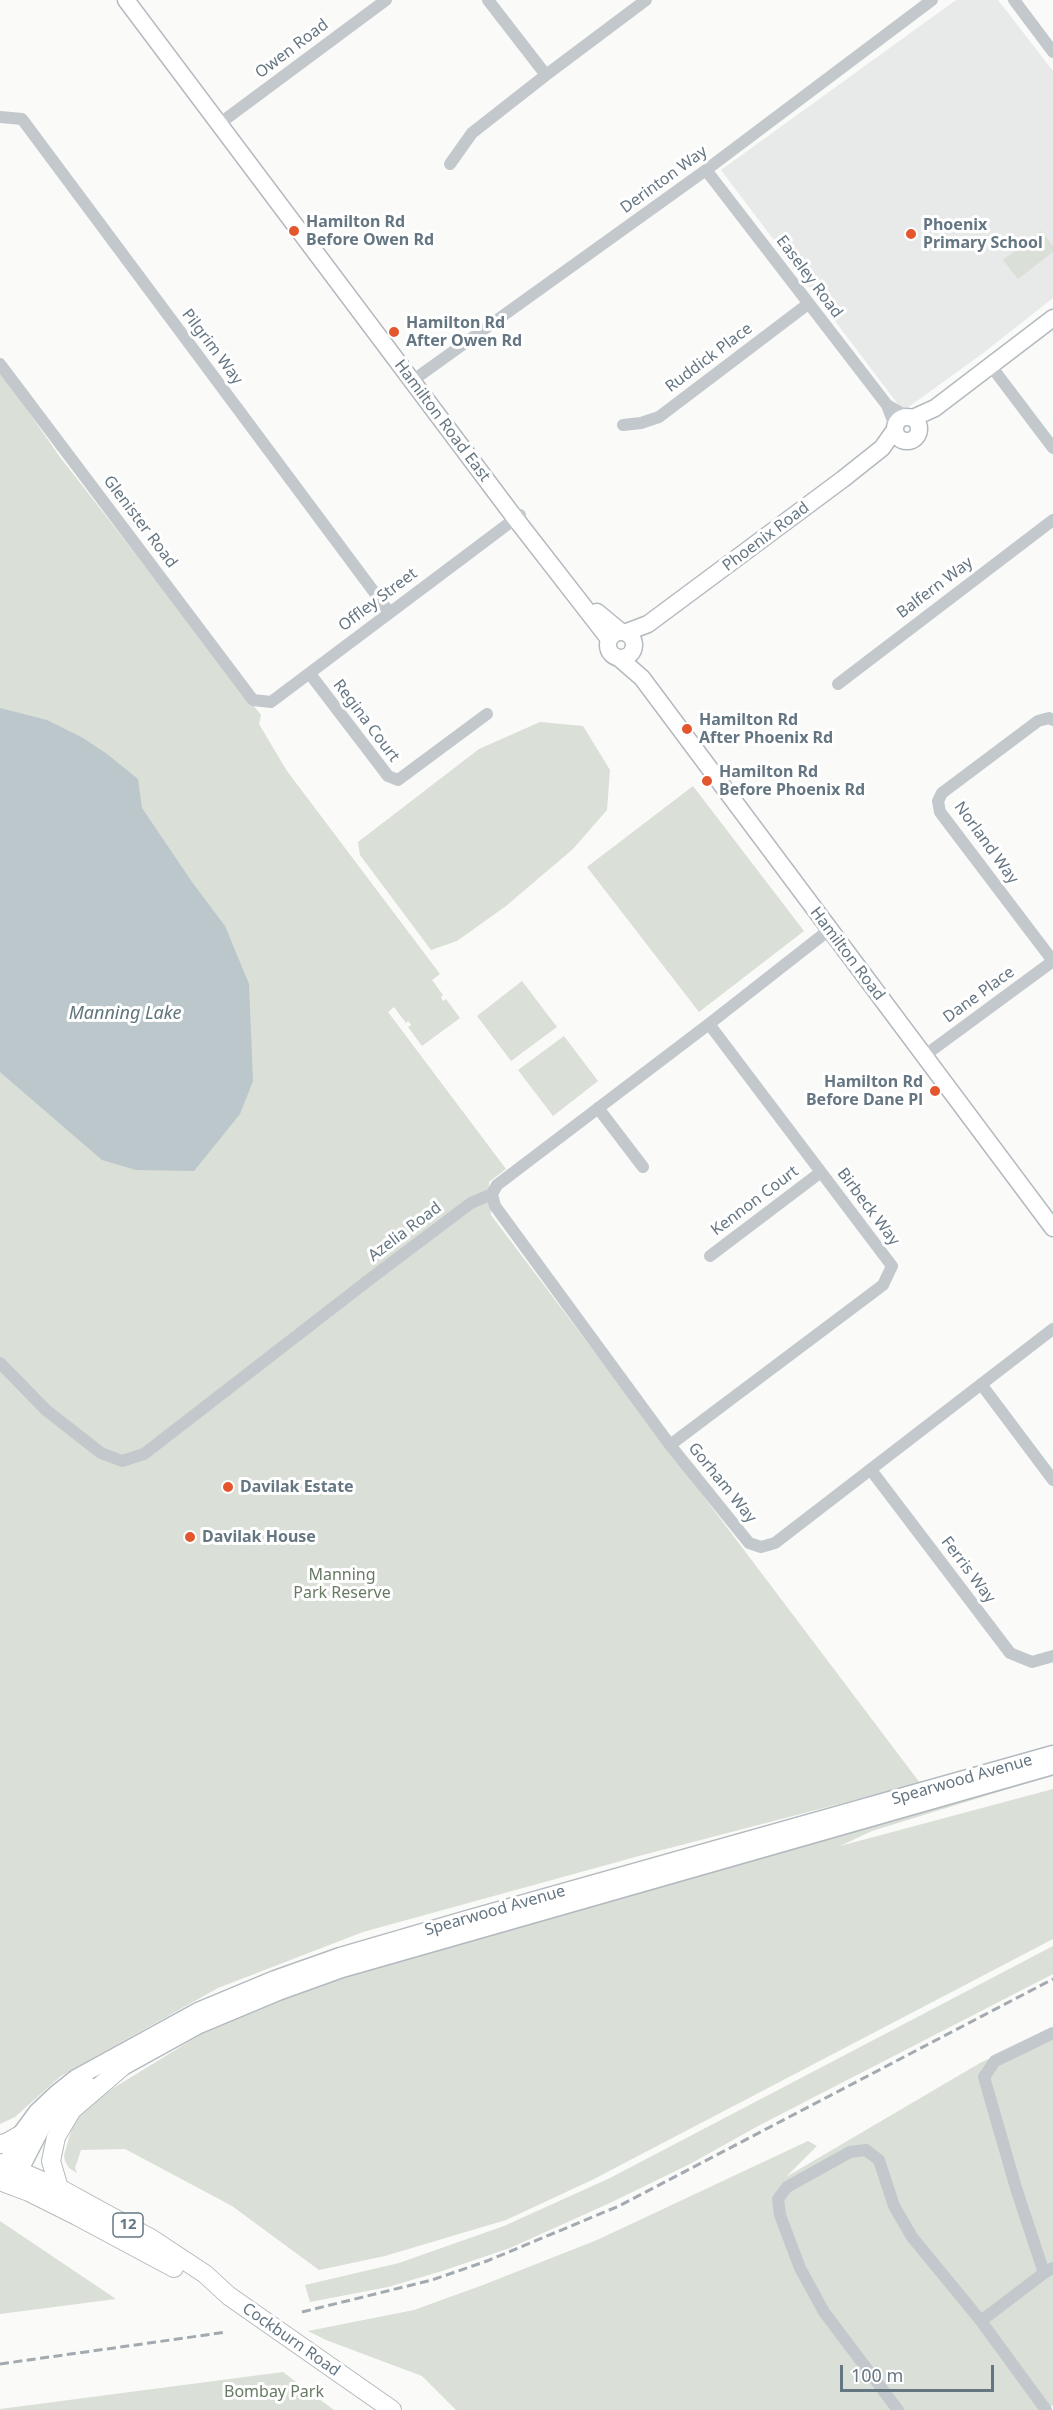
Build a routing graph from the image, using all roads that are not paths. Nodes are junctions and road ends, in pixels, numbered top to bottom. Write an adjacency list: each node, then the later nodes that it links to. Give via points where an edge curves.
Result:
1 (126, 0): 11 (main road, Hamilton Road East)
2 (137, 0): 11 (main road, Hamilton Road East)
3 (386, 0): 11 (street, Owen Road)
4 (489, 0): 9 (street)
5 (646, 0): 9 (street)
6 (932, 0): 13 (street, Derinton Way)
7 (1014, 0): 8 (street)
8 (1053, 52)
9 (546, 75): 12 (street, via 472,133)
10 (0, 117): 24 (street, Pilgrim Way, via 22,119)
11 (222, 122): 18 (main road, Hamilton Road East)
12 (450, 164)
13 (706, 170): 14 (street, Easeley Road); 18 (street, Derinton Way)
14 (808, 304): 19 (street, Ruddick Place, via 659,417); 20 (street, Easeley Road)
15 (1053, 318): 17 (main road, Phoenix Road)
16 (0, 364): 29 (street, Glenister Road)
17 (991, 366): 20 (main road, Phoenix Road); 21 (street)
18 (415, 379): 22 (main road, Hamilton Road East)
19 (623, 425)
20 (906, 427): 25 (main road, Phoenix Road)
21 (1053, 448)
22 (518, 516): 24 (street, Offley Street); 25 (main road, Hamilton Road East)
23 (1053, 520): 28 (street, Balfern Way)
24 (389, 612): 26 (street, Offley Street)
25 (625, 638): 27 (main road, Hamilton Road); 27 (main road, Hamilton Road, via 631,654 619,658)
26 (310, 674): 29 (street, Offley Street, via 271,702); 30 (street, Regina Court, via 388,776 398,780)
27 (642, 678): 32 (main road, Hamilton Road)
28 (838, 684)
29 (253, 700)
30 (488, 714)
31 (1053, 720): 33 (street, Norland Way, via 1038,721 942,793 938,801 940,812)
32 (829, 930): 34 (street, Azelia Road); 35 (main road, Hamilton Road)
33 (1053, 961): 35 (street, Dane Place)
34 (709, 1024): 36 (street, Azelia Road); 38 (street, Birbeck Way)
35 (924, 1056): 40 (main road, Hamilton Road)
36 (598, 1108): 37 (street); 39 (street, Azelia Road, via 497,1185)
37 (643, 1167)
38 (821, 1172): 41 (street, Kennon Court); 45 (street, Birbeck Way, via 892,1266 883,1285)
39 (492, 1194): 43 (street, Azelia Road, via 471,1203 144,1454 122,1461 101,1453 46,1410); 45 (street, Gorham Way, via 495,1206)
40 (1053, 1228)
41 (710, 1256)
42 (1053, 1329): 44 (street, Gorham Way)
43 (0, 1363)
44 (981, 1384): 46 (street, Gorham Way); 47 (street)
45 (670, 1445): 46 (street, Gorham Way, via 749,1542 761,1547 775,1543)
46 (871, 1470): 48 (street, Ferris Way, via 1010,1653 1032,1662)
47 (1053, 1480)
48 (1053, 1656)
49 (1053, 1754): 53 (main road, Spearwood Avenue, via 467,1919 274,1978 198,2011 76,2078 37,2112)
50 (1053, 1766): 52 (main road, Spearwood Avenue, via 342,1969 199,2025)
51 (1053, 2033): 57 (street, via 995,2061 984,2077 1016,2188)
52 (122, 2067): 55 (main road, Spearwood Avenue, via 63,2104); 56 (main road, via 72,2110 56,2137 51,2161)
53 (20, 2136): 54 (main road); 55 (main road, Spearwood Avenue)
54 (0, 2144)
55 (6, 2173): 56 (main road, Cockburn Road / 12); 58 (main road, Cockburn Road / 12)
56 (59, 2188): 58 (main road, Cockburn Road / 12, via 152,2239 205,2274)
57 (1049, 2271): 59 (street)
58 (229, 2296): 60 (main road, Cockburn Road / 12)
59 (981, 2321): 63 (street, via 912,2237 894,2206 879,2160 866,2150 850,2152 787,2187 778,2199 780,2215 800,2268 824,2312); 64 (street)
60 (353, 2384): 61 (main road, Cockburn Road / 12); 62 (main road, Cockburn Road / 12)
61 (383, 2410)
62 (392, 2410)
63 (898, 2410)
64 (1046, 2410)

